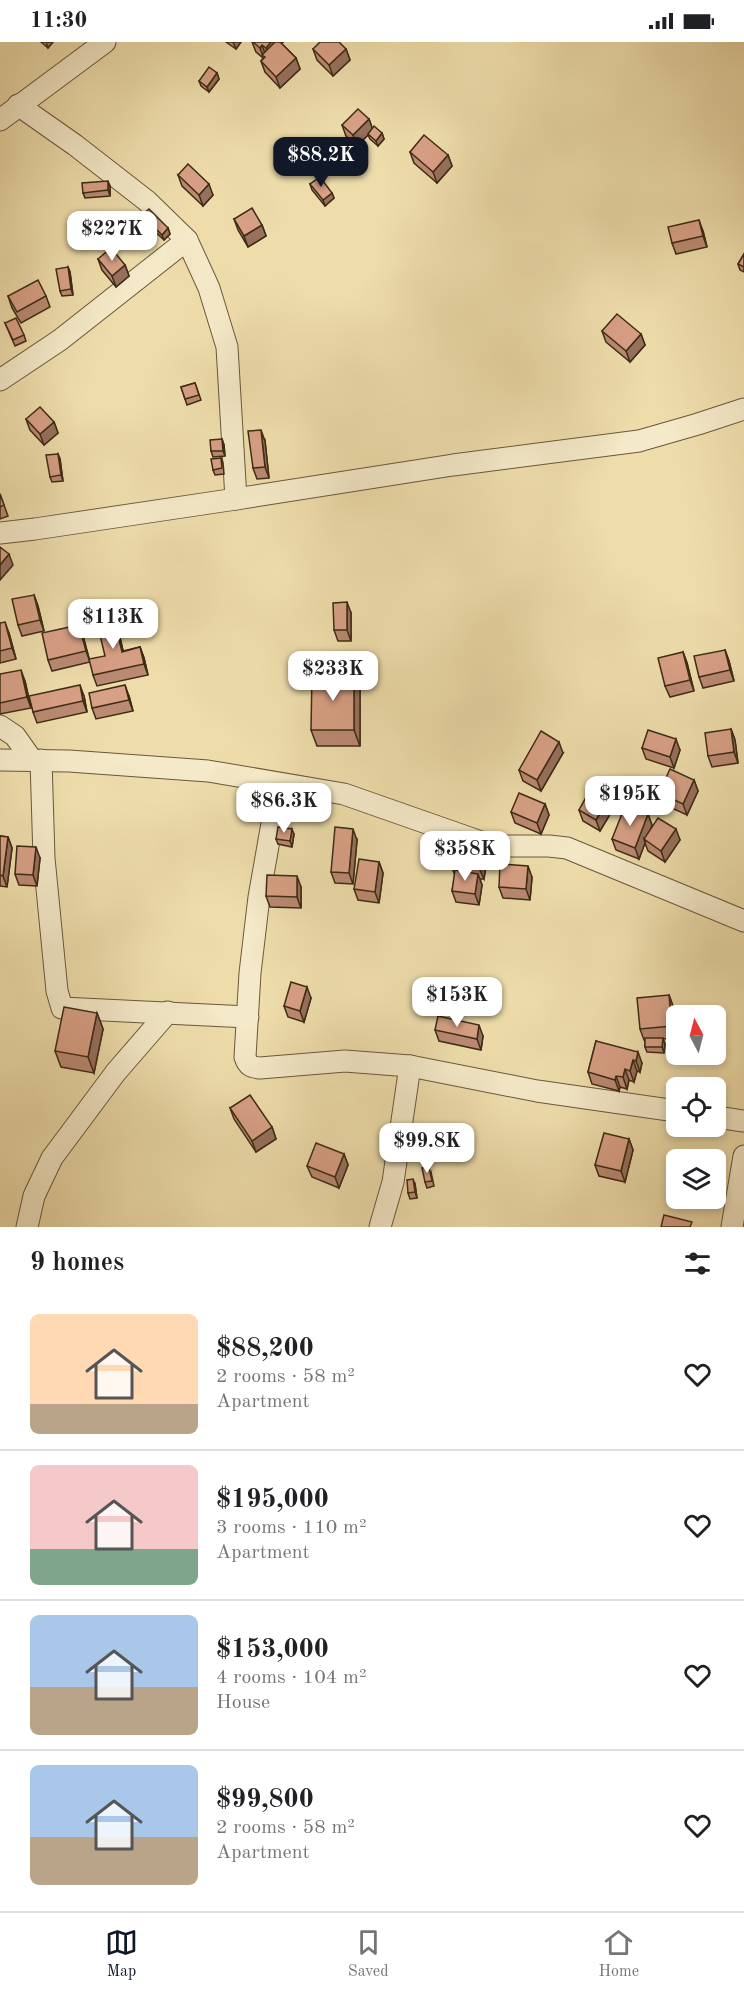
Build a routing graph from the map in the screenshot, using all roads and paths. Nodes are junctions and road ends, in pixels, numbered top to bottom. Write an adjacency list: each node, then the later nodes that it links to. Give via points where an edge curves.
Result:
1 (105, 42): 2 (street)
2 (18, 105): 3 (street); 4 (street, via 147,201)
3 (0, 120)
4 (187, 240): 5 (street, via 60,340); 7 (street, via 210,288 227,347)
5 (0, 380)
6 (744, 409): 7 (street, via 639,441)
7 (236, 499): 8 (street)
8 (0, 533)
9 (0, 726): 11 (street, via 15,736)
10 (0, 760): 11 (street)
11 (36, 760): 12 (street, via 208,771); 14 (street, via 60,1004 65,1009)
12 (279, 784): 13 (street, via 344,794 481,842 567,848); 15 (street, via 259,897)
13 (744, 921)
14 (168, 1012): 15 (street); 21 (street, via 116,1072 52,1158 34,1196)
15 (248, 1017): 16 (street, via 245,1057 251,1067 345,1061)
16 (410, 1066): 17 (street); 22 (street, via 393,1182)
17 (666, 1110)
18 (726, 1118): 19 (street)
19 (744, 1121)
20 (744, 1156): 23 (street)
21 (27, 1227)
22 (380, 1227)
23 (732, 1227)

